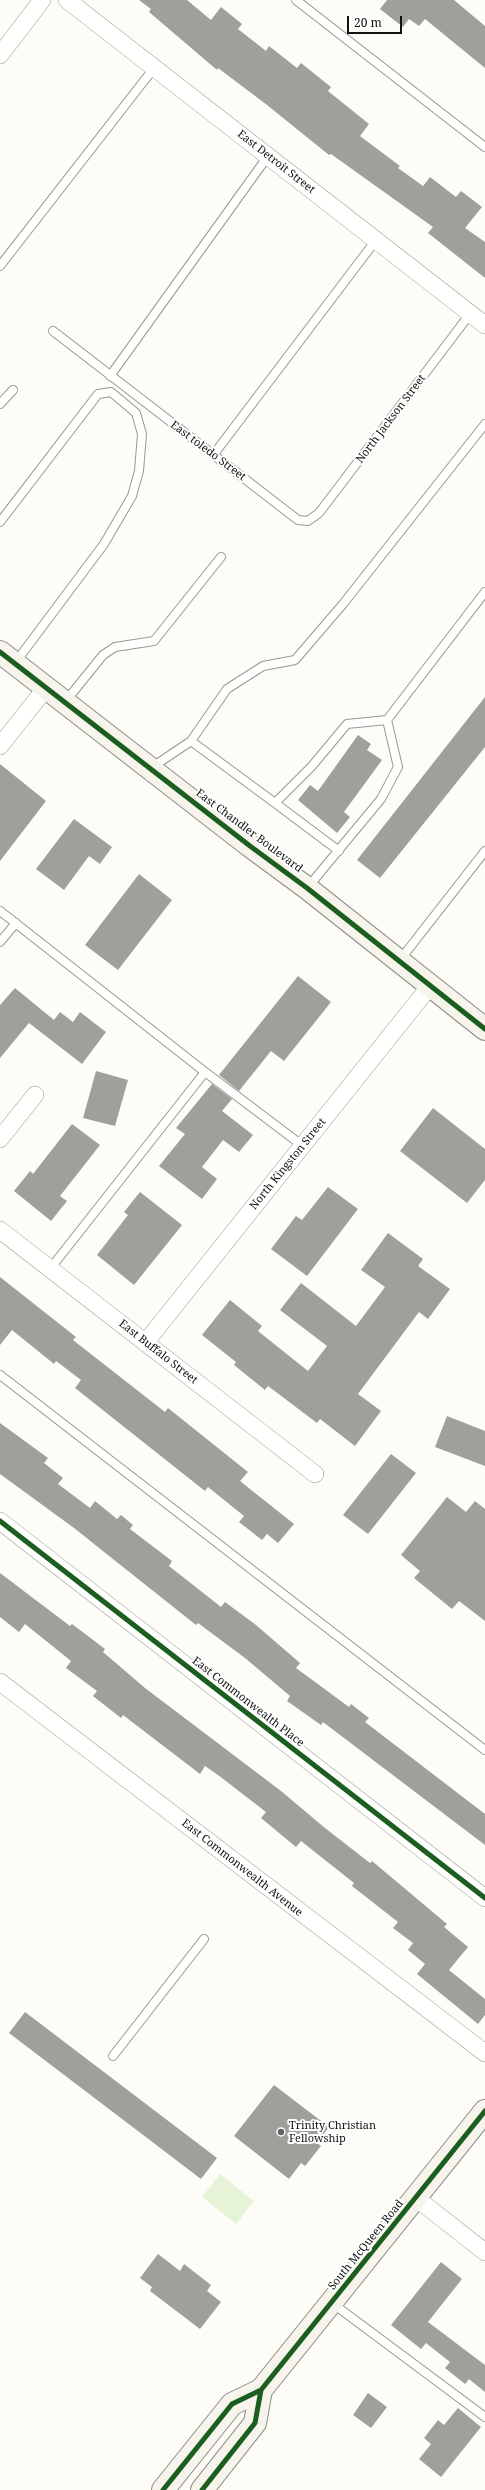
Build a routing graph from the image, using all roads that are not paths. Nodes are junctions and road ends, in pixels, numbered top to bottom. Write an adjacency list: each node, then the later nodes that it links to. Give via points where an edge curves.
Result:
1 (42, 0): 4 (street)
2 (67, 0): 5 (street, East Detroit Street)
3 (296, 0): 6 (lane)
4 (0, 55)
5 (154, 68): 7 (street, East Detroit Street); 9 (lane)
6 (485, 147)
7 (268, 156): 8 (street, East Detroit Street); 13 (lane)
8 (376, 240): 10 (street, East Detroit Street); 17 (lane)
9 (0, 266)
10 (470, 314): 11 (street, East Detroit Street); 18 (lane, North Jackson Street, via 319,513)
11 (485, 325)
12 (53, 332): 13 (lane, East toledo Street)
13 (110, 376): 17 (lane, East toledo Street)
14 (13, 390): 15 (lane)
15 (0, 404)
16 (485, 424): 26 (lane, via 343,604 295,660 263,666 227,689)
17 (214, 454): 18 (lane, East toledo Street, via 298,520)
18 (308, 521)
19 (0, 522): 22 (lane, via 98,394 111,392 136,413 142,434 139,471 132,496 104,544)
20 (221, 557): 24 (lane, via 154,641 115,647 103,655)
21 (485, 592): 25 (lane)
22 (7, 658): 23 (main road, East Chandler Boulevard)
23 (46, 688): 24 (main road, East Chandler Boulevard); 27 (street)
24 (65, 702): 28 (main road, East Chandler Boulevard)
25 (387, 720): 29 (lane, via 347,724 312,766); 30 (lane, via 398,767 380,799)
26 (191, 741): 28 (lane); 29 (lane)
27 (0, 746)
28 (150, 769): 32 (main road, East Chandler Boulevard)
29 (275, 803): 30 (lane)
30 (339, 851): 32 (lane)
31 (485, 851): 36 (lane)
32 (307, 888): 36 (main road, East Chandler Boulevard)
33 (0, 910): 34 (lane)
34 (16, 923): 35 (lane); 39 (lane)
35 (0, 942)
36 (399, 961): 37 (main road, East Chandler Boulevard)
37 (430, 986): 38 (main road, East Chandler Boulevard); 42 (street, North Kingston Street)
38 (485, 1028)
39 (205, 1072): 42 (lane); 44 (lane)
40 (35, 1095): 41 (street)
41 (0, 1139)
42 (303, 1146): 45 (street, North Kingston Street)
43 (0, 1230): 44 (street, East Buffalo Street)
44 (50, 1269): 45 (street, East Buffalo Street)
45 (145, 1343): 47 (street, East Buffalo Street)
46 (0, 1375): 50 (lane)
47 (315, 1474)
48 (0, 1521): 51 (street, East Commonwealth Place)
49 (0, 1682): 53 (street, East Commonwealth Avenue)
50 (485, 1750)
51 (485, 1898)
52 (204, 1939): 54 (lane)
53 (485, 2053)
54 (113, 2056)
55 (485, 2111): 56 (main road, South McQueen Road)
56 (416, 2198): 57 (street); 58 (main road, South McQueen Road)
57 (485, 2252)
58 (332, 2303): 59 (main road, South McQueen Road); 60 (lane)
59 (261, 2390): 61 (main road, South McQueen Road, via 232,2404); 62 (main road, South McQueen Road, via 255,2423)
60 (485, 2417)
61 (163, 2490)
62 (202, 2490)

